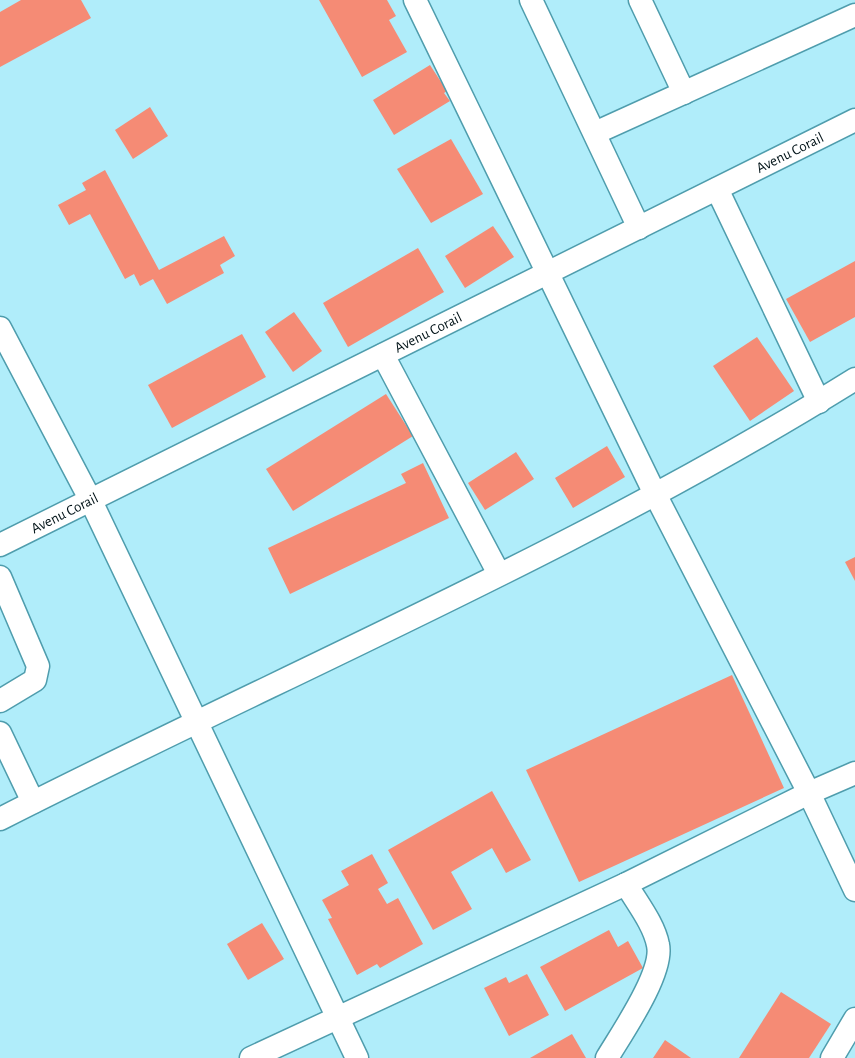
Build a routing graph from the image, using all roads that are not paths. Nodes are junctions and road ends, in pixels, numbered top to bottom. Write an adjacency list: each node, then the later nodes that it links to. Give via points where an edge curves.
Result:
1 (415, 0): 10 (street)
2 (531, 0): 7 (street)
3 (640, 0): 5 (street)
4 (855, 15): 5 (street)
5 (684, 93): 7 (street)
6 (855, 120): 8 (street, Avenu Corail)
7 (595, 133): 9 (street)
8 (716, 189): 9 (street, Avenu Corail); 14 (street)
9 (639, 228): 10 (street, Avenu Corail)
10 (549, 273): 12 (street, Avenu Corail); 15 (street)
11 (0, 328): 16 (street)
12 (383, 355): 16 (street, Avenu Corail); 18 (street)
13 (855, 379): 14 (street)
14 (818, 402): 15 (street)
15 (655, 494): 18 (street); 24 (street)
16 (90, 498): 17 (street, Avenu Corail); 21 (street)
17 (0, 545)
18 (500, 574): 21 (street)
19 (0, 577): 20 (street, via 38,666 35,680)
20 (0, 701)
21 (198, 720): 25 (street); 29 (street)
22 (0, 733): 25 (street)
23 (855, 772): 24 (street)
24 (809, 793): 27 (street); 28 (street)
25 (33, 802): 26 (street)
26 (0, 819)
27 (626, 884): 29 (street); 33 (street, via 656,936 659,961)
28 (855, 890)
29 (338, 1018): 31 (street); 32 (street)
30 (855, 1019): 34 (street)
31 (251, 1058)
32 (358, 1058)
33 (608, 1058)
34 (832, 1058)

